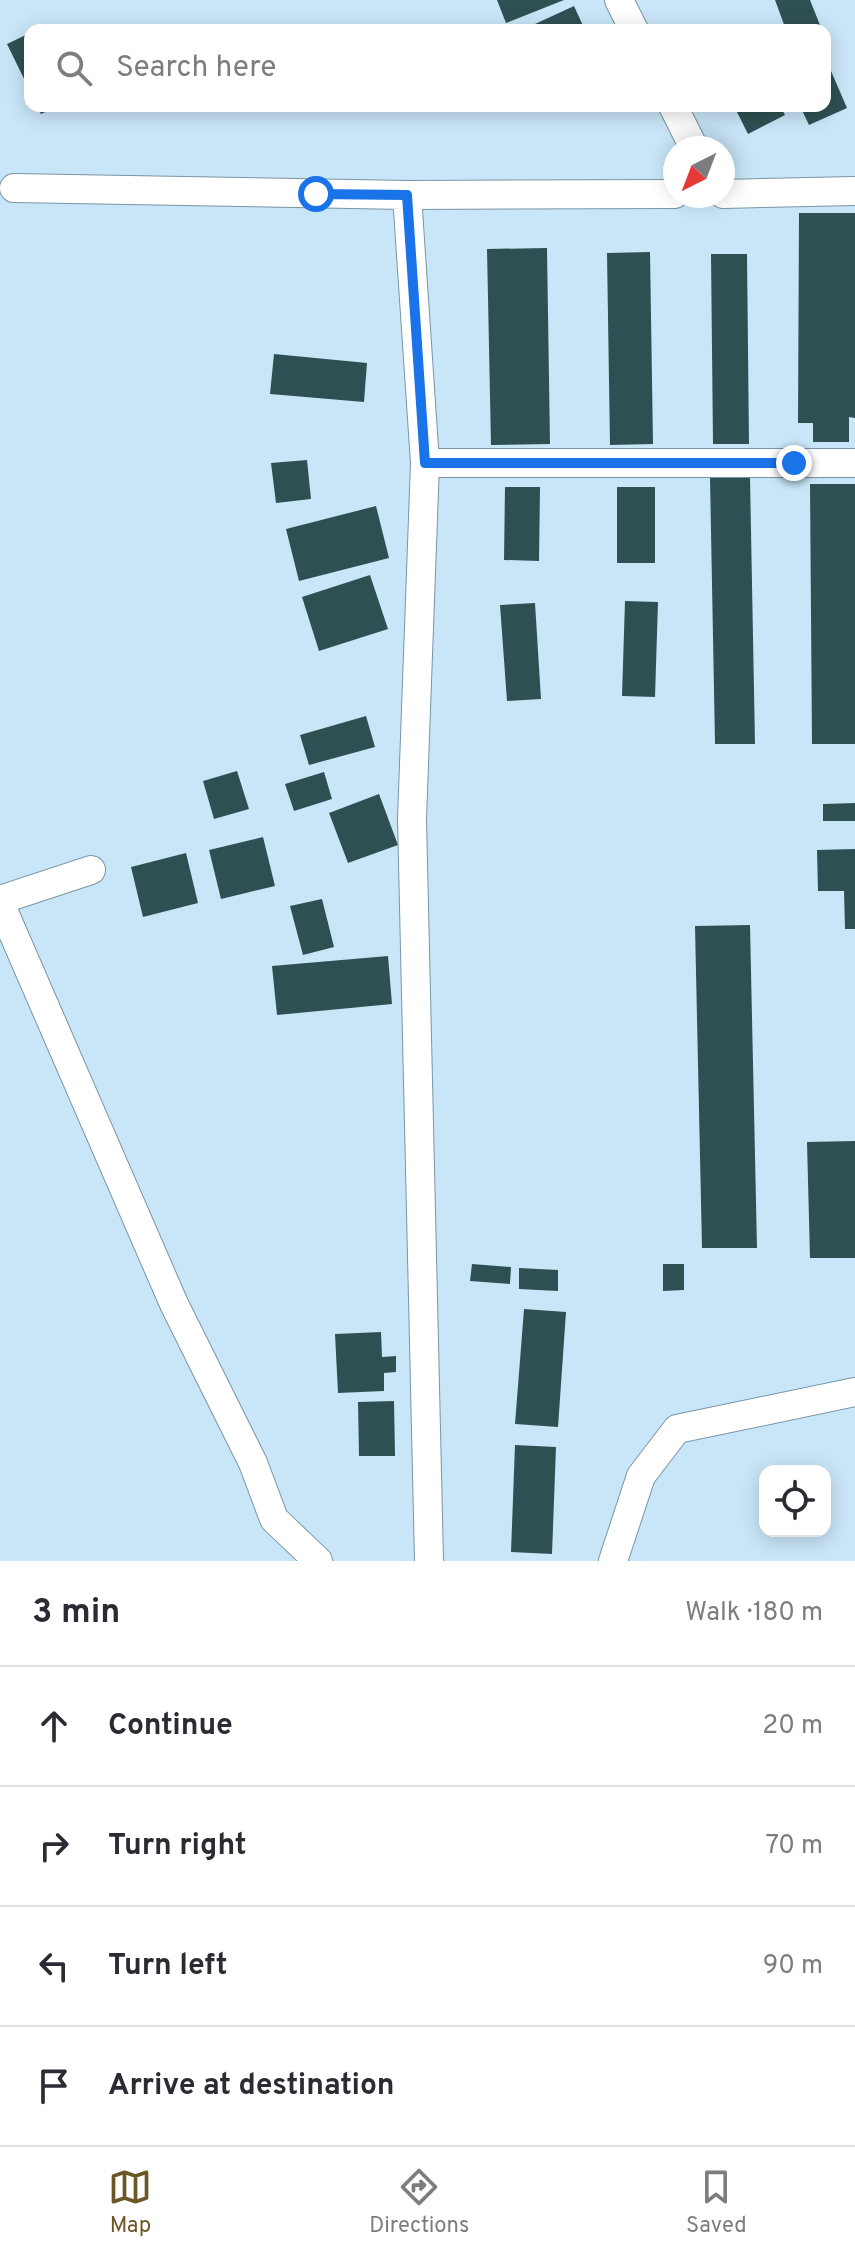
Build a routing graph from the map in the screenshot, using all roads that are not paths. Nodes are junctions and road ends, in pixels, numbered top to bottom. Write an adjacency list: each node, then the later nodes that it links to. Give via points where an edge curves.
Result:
1 (619, 0): 2 (street)
2 (631, 24)
3 (676, 112): 4 (street)
4 (688, 136)
5 (14, 188): 9 (street)
6 (855, 191): 8 (street)
7 (663, 194): 9 (street)
8 (735, 194)
9 (407, 195): 10 (street)
10 (425, 463): 11 (street); 16 (street, via 412,819)
11 (855, 463)
12 (91, 870): 13 (street)
13 (0, 902): 15 (street, via 174,1304 253,1463 274,1519)
14 (855, 1392): 17 (street, via 677,1429 641,1476)
15 (318, 1561)
16 (429, 1561)
17 (613, 1561)

